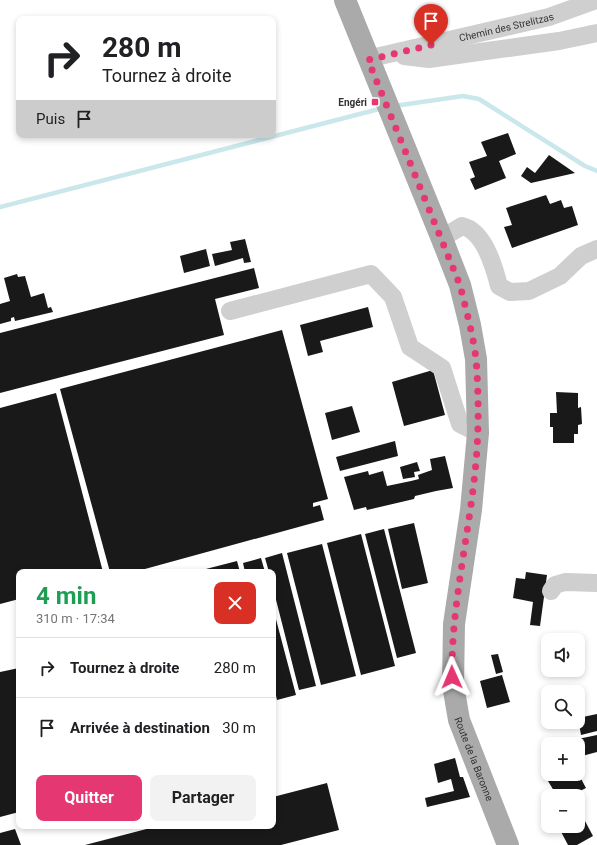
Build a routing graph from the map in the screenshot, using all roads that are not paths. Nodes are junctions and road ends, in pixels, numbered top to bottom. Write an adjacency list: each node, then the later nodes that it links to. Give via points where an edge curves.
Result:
1 (345, 0): 5 (main road, Route de la Baronne)
2 (596, 0): 4 (street, Chemin des Strelitzas, via 549,17)
3 (597, 32): 4 (street, via 559,41 429,59)
4 (391, 55): 5 (street, Chemin des Strelitzas)
5 (368, 60): 6 (main road, Route de la Baronne)
6 (442, 238): 7 (street, via 462,226 470,228 483,244 499,286 510,292 529,291 560,276 581,256); 9 (main road, Route de la Baronne, via 460,285 470,324 476,359)
7 (597, 248)
8 (230, 311): 9 (street, via 371,274 394,297 410,348 442,368 460,424)
9 (478, 432): 12 (main road, Route de la Baronne, via 472,502 454,624 453,686 459,720)
10 (597, 582): 11 (street, via 565,582 554,585)
11 (551, 591)
12 (508, 845)

